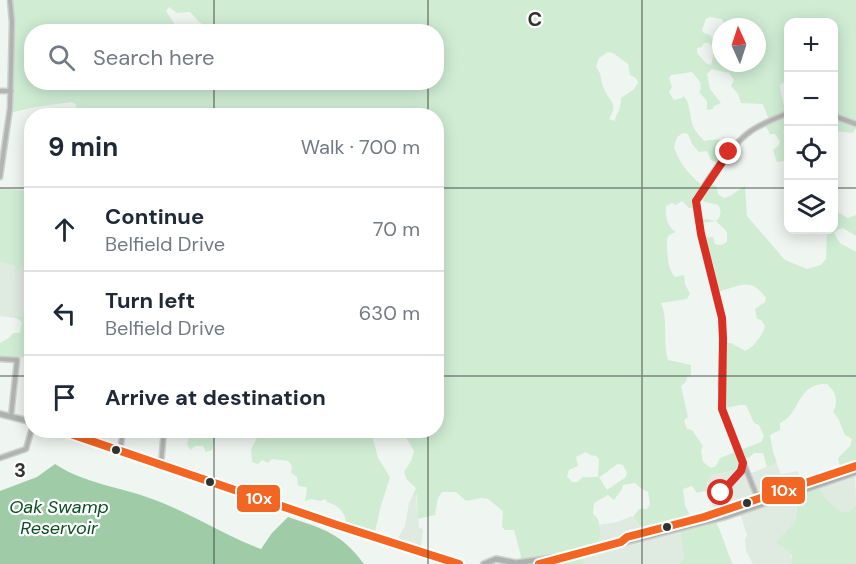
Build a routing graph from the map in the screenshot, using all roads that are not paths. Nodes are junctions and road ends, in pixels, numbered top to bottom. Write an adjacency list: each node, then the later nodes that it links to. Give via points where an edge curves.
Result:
1 (10, 0): 3 (street)
2 (0, 91): 3 (street)
3 (11, 91): 7 (street)
4 (784, 115): 19 (street, via 757,127 740,141 696,201 722,318 722,409)
5 (838, 117): 6 (street)
6 (856, 124)
7 (0, 177)
8 (0, 359): 10 (street, via 17,360)
9 (0, 414): 10 (highway)
10 (11, 416): 11 (highway)
11 (24, 420)
12 (29, 438): 18 (street, via 26,449)
13 (80, 438): 16 (highway)
14 (122, 438): 17 (street)
15 (163, 438): 20 (street)
16 (86, 440): 17 (highway)
17 (120, 452): 20 (highway)
18 (0, 459)
19 (743, 463): 23 (street); 24 (street, via 741,471 721,493)
20 (160, 466): 26 (highway)
21 (856, 466): 23 (highway)
22 (856, 472): 24 (highway)
23 (759, 499): 24 (highway)
24 (726, 513): 25 (highway)
25 (571, 556): 27 (highway, via 516,563 496,559); 28 (highway)
26 (459, 564)
27 (484, 564)
28 (539, 564)

